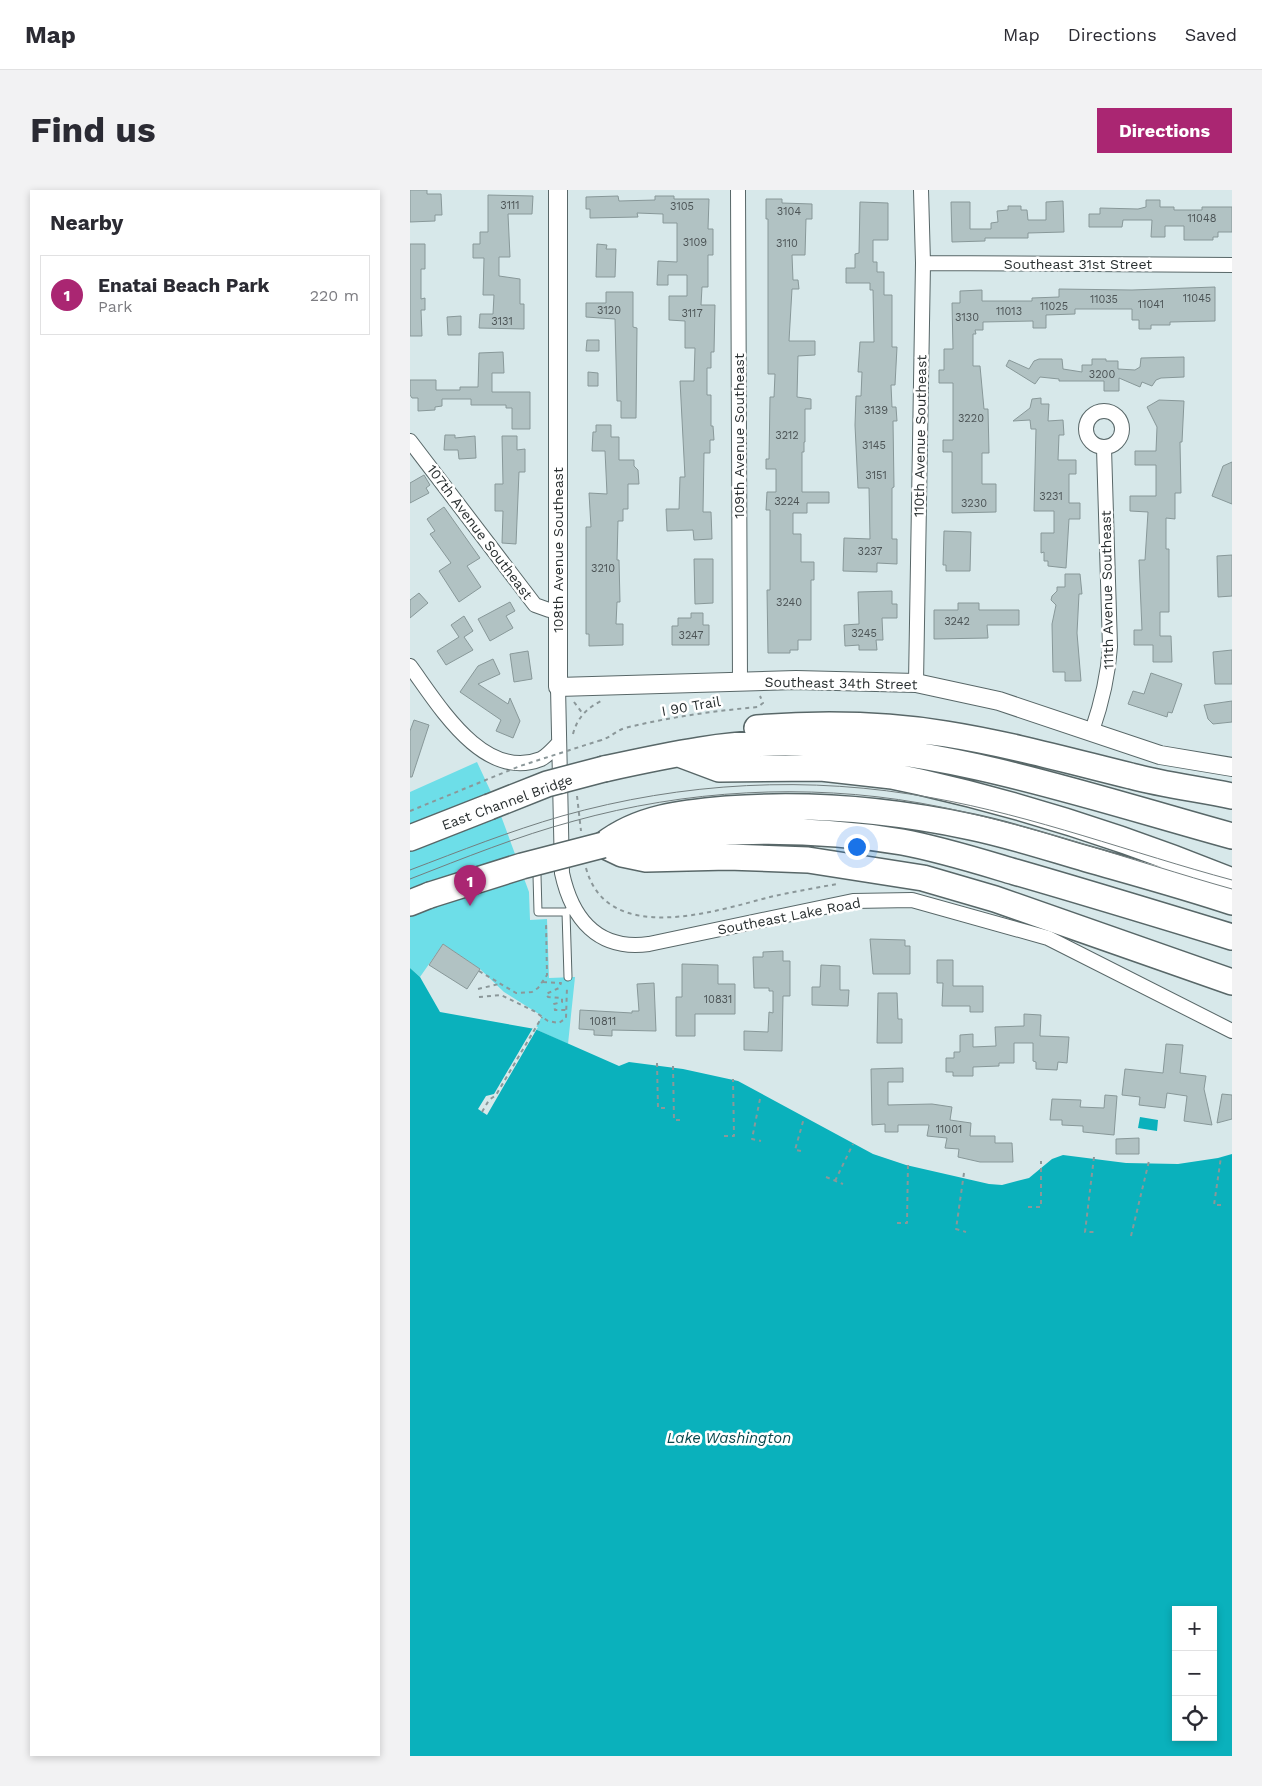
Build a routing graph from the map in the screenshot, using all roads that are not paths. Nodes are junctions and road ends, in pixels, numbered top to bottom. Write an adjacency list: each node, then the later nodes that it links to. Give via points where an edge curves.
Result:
1 (558, 190): 8 (street, 108th Avenue Southeast)
2 (738, 190): 10 (street, 109th Avenue Southeast)
3 (921, 190): 4 (street, 110th Avenue Southeast)
4 (923, 263): 5 (street, Southeast 31st Street); 11 (street, 110th Avenue Southeast)
5 (1232, 265)
6 (410, 440): 8 (street, 107th Avenue Southeast, via 535,605 549,610)
7 (1104, 448): 13 (street, 111th Avenue Southeast, via 1109,674)
8 (558, 609): 12 (street, 108th Avenue Southeast)
9 (410, 666): 14 (street, via 450,722 490,755 524,763)
10 (740, 682): 11 (street, Southeast 34th Street); 12 (street, Southeast 34th Street)
11 (916, 683): 13 (street, Southeast 34th Street, via 999,701)
12 (558, 687): 14 (street, 108th Avenue Southeast)
13 (1092, 731): 16 (street, Southeast 34th Street, via 1160,755)
14 (567, 745): 26 (street, 108th Avenue Southeast, via 562,873)
15 (677, 754): 17 (highway, via 747,728 808,724 894,728 1011,746 1133,777); 18 (highway, via 747,744 798,743 898,752 1029,779); 19 (highway, East Channel Bridge, bridge, via 547,784); 22 (highway, via 719,769 821,768 920,782 1172,855)
16 (1232, 767)
17 (1232, 796)
18 (1232, 836)
19 (410, 838)
20 (616, 844): 23 (highway, via 706,832 807,831 942,851); 24 (highway, via 656,818 704,811 832,809 908,816 965,826); 25 (highway, bridge, via 522,866); 30 (highway, via 646,859 728,857 808,860 923,878 995,898)
21 (537, 874): 26 (lane, via 538,912)
22 (1232, 880)
23 (1070, 888): 27 (highway); 28 (highway)
24 (1232, 902)
25 (410, 903)
26 (570, 910): 29 (lane); 31 (street, Southeast Lake Road, via 598,934 612,942 633,946 853,901 912,900 1048,938)
27 (1232, 923)
28 (1232, 937)
29 (568, 977)
30 (1232, 982)
31 (1232, 1031)

